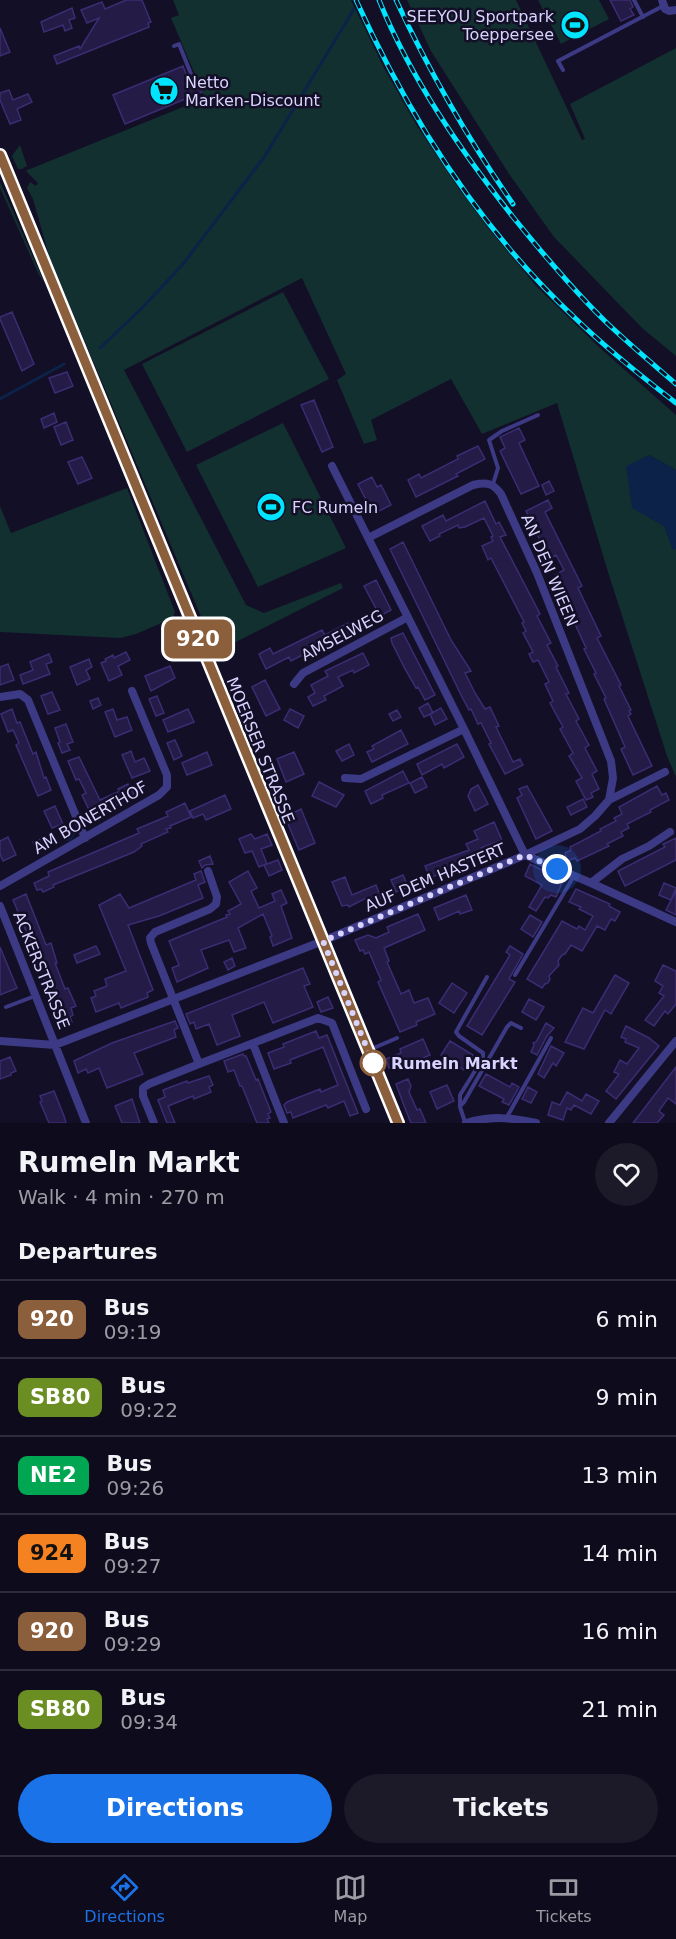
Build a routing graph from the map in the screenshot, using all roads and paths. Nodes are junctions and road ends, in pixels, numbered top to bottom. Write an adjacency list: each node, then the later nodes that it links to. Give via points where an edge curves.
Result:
1 (634, 0): 4 (lane)
2 (663, 3): 3 (street, via 669,11); 4 (lane)
3 (676, 10)
4 (643, 17): 6 (lane, via 558,61)
5 (174, 46): 7 (lane, via 179,44)
6 (563, 70)
7 (193, 79)
8 (0, 155): 30 (main road, MOERSER STRASSE)
9 (538, 415): 11 (lane, via 489,440 498,468)
10 (332, 466): 12 (street)
11 (493, 485): 12 (street, via 473,485); 20 (street, AN DEN WIEEN, via 501,494 537,573 611,761)
12 (368, 538): 13 (street)
13 (408, 617): 14 (street, AMSELWEG, via 303,673); 17 (street)
14 (294, 684)
15 (132, 692): 22 (street, AM BONERTHOF, via 167,775 167,787)
16 (0, 697): 22 (street, via 20,694 28,700)
17 (464, 729): 19 (street, via 361,779); 23 (street)
18 (665, 772): 20 (street)
19 (345, 778)
20 (609, 800): 23 (street, via 580,829)
21 (670, 832): 26 (street, via 622,859)
22 (85, 838): 27 (street, AM BONERTHOF)
23 (525, 855): 25 (street, AUF DEM HASTERT); 30 (street, AUF DEM HASTERT)
24 (208, 871): 34 (street, via 216,904 155,932 150,938)
25 (574, 876): 26 (street, AUF DEM HASTERT); 31 (lane)
26 (591, 883): 29 (street, AUF DEM HASTERT)
27 (0, 886)
28 (0, 907): 33 (street, ACKERSTRASSE)
29 (676, 922)
30 (323, 941): 34 (street, AUF DEM HASTERT); 43 (main road, MOERSER STRASSE)
31 (515, 975)
32 (487, 977): 45 (lane, via 456,1032 483,1053 460,1095)
33 (36, 996): 35 (lane); 42 (street, ACKERSTRASSE)
34 (173, 999): 42 (street, AUF DEM HASTERT); 44 (street)
35 (6, 1007)
36 (521, 1028): 45 (lane, via 512,1023 507,1027)
37 (397, 1038): 43 (lane)
38 (551, 1038): 47 (lane)
39 (0, 1041): 42 (street)
40 (676, 1041): 54 (street)
41 (253, 1044): 44 (street); 46 (street, via 318,1018 332,1023); 50 (street)
42 (56, 1045): 48 (street, ACKERSTRASSE)
43 (368, 1050): 51 (main road, MOERSER STRASSE)
44 (199, 1064): 49 (street, via 143,1088)
45 (460, 1107): 52 (lane)
46 (366, 1109)
47 (506, 1118): 52 (street, via 487,1117); 53 (street)
48 (86, 1123)
49 (154, 1123)
50 (284, 1123)
51 (398, 1123)
52 (466, 1123)
53 (536, 1123)
54 (609, 1123)

